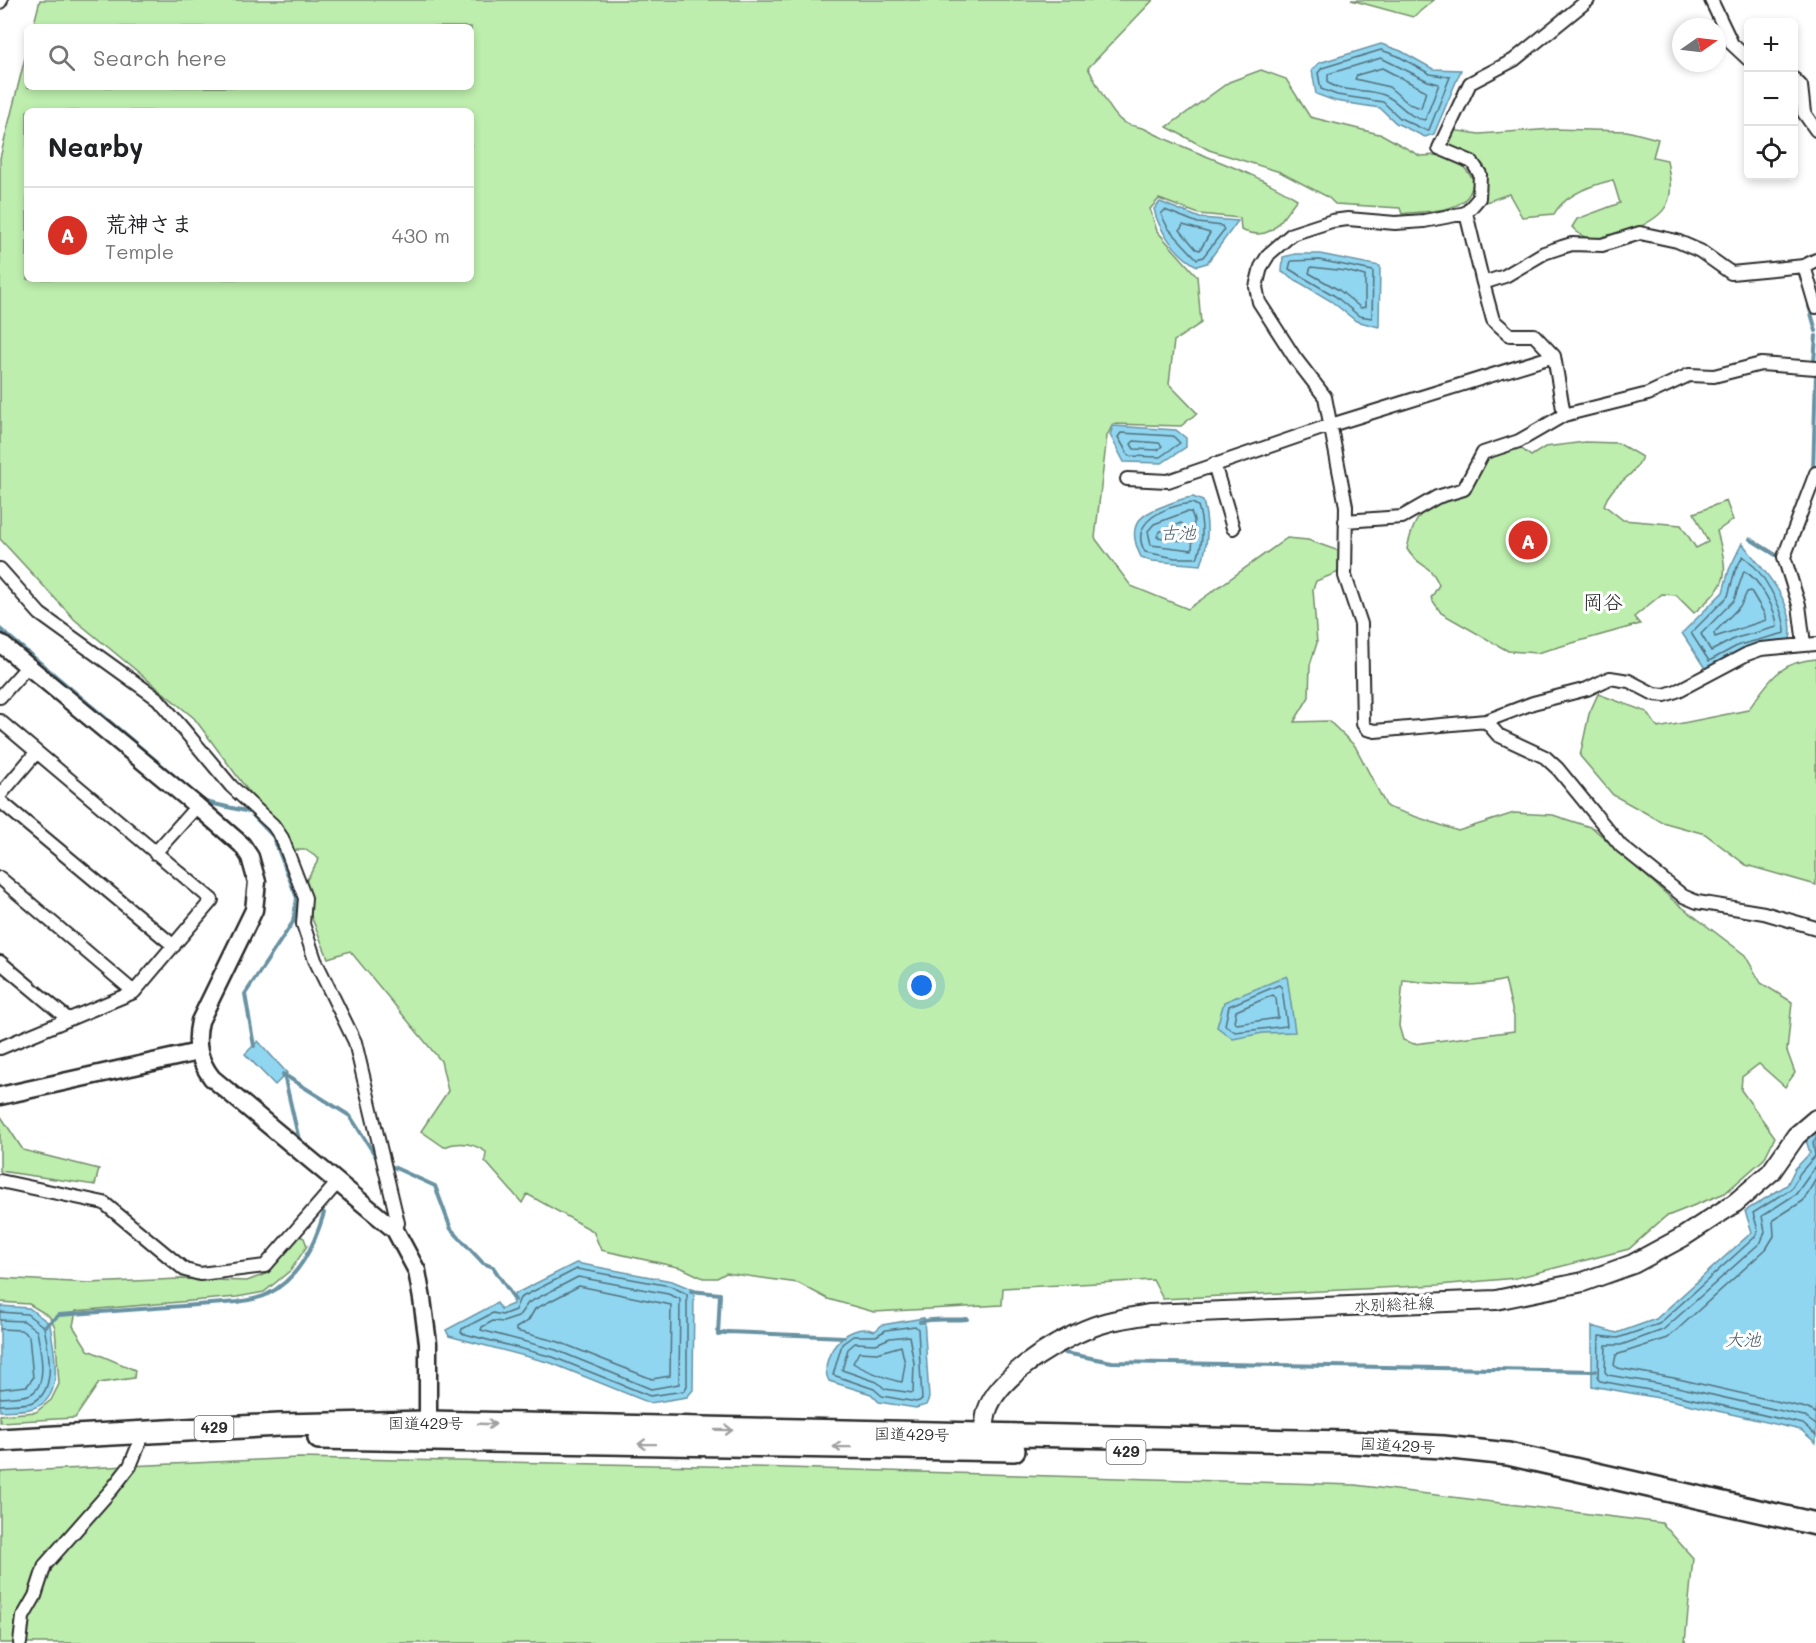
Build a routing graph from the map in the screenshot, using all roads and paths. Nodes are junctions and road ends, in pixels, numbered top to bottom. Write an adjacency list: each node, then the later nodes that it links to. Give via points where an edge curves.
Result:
1 (1588, 0): 6 (street, via 1514,60 1470,83 1439,148 1472,162 1480,174 1479,198)
2 (1711, 0): 3 (street, via 1732,44)
3 (1744, 55)
4 (1798, 84): 5 (street, via 1804,112)
5 (1816, 130)
6 (1466, 213): 9 (street); 14 (street, via 1395,223 1332,221 1293,234 1269,254 1259,273 1257,295 1325,397)
7 (1816, 260): 8 (street)
8 (1802, 266): 9 (street, via 1731,273 1700,251 1640,233 1602,245 1562,247); 10 (street)
9 (1483, 283): 11 (street, via 1493,320 1510,335 1534,335)
10 (1816, 307)
11 (1554, 356): 13 (street); 14 (street)
12 (1816, 368): 13 (street, via 1761,364 1714,376 1689,375 1648,394)
13 (1564, 415): 18 (street, via 1519,441 1483,453 1464,489 1437,497 1402,517)
14 (1331, 425): 15 (street); 18 (street, via 1346,506)
15 (1214, 464): 17 (street, via 1168,481); 19 (street)
16 (1816, 473): 22 (street, via 1784,556)
17 (1127, 479)
18 (1345, 521): 26 (street, via 1345,576 1361,624 1363,724 1376,731)
19 (1233, 528)
20 (0, 570): 44 (street, via 40,614 158,699 231,786 282,838 305,898 303,924 315,960 355,1042 398,1223)
21 (0, 643): 23 (street)
22 (1810, 644): 26 (street, via 1747,654 1665,695 1610,678)
23 (27, 667): 24 (street); 30 (street)
24 (0, 698)
25 (0, 721): 27 (street)
26 (1485, 721): 33 (street, via 1498,735 1545,758 1558,769 1621,846 1683,896)
27 (35, 754): 28 (street); 31 (street)
28 (0, 795)
29 (0, 801): 34 (street)
30 (197, 806): 31 (street); 39 (street, via 242,845 255,870 257,896 254,910 200,1021)
31 (155, 853): 34 (street, via 212,900)
32 (0, 878): 36 (street)
33 (1816, 928)
34 (174, 946): 36 (street)
35 (0, 962): 37 (street)
36 (134, 992): 37 (street)
37 (68, 1019): 38 (street)
38 (0, 1048)
39 (198, 1052): 40 (street); 43 (street, via 212,1078)
40 (0, 1096)
41 (1816, 1119): 47 (main road, 水別総社線, via 1796,1136 1771,1172 1735,1203 1633,1264 1583,1282 1496,1300 1149,1314 1107,1322 1036,1357 999,1389 987,1410)
42 (0, 1181): 43 (street, via 104,1203 185,1270 200,1274 265,1266)
43 (338, 1182): 44 (street)
44 (395, 1230): 45 (street, via 417,1271 422,1299 428,1343)
45 (428, 1430): 46 (highway, 国道429号 / 429, via 267,1425); 47 (highway, 国道429号 / 429); 48 (highway, 国道429号 / 429)
46 (0, 1440)
47 (984, 1443): 50 (highway, 国道429号 / 429, via 1346,1442 1443,1447 1508,1454); 51 (highway, 国道429号 / 429, via 1441,1460 1557,1476 1756,1526)
48 (139, 1444): 49 (highway, 国道429号 / 429); 52 (street, via 118,1482 45,1565 23,1617)
49 (0, 1453)
50 (1816, 1524)
51 (1816, 1537)
52 (20, 1643)

